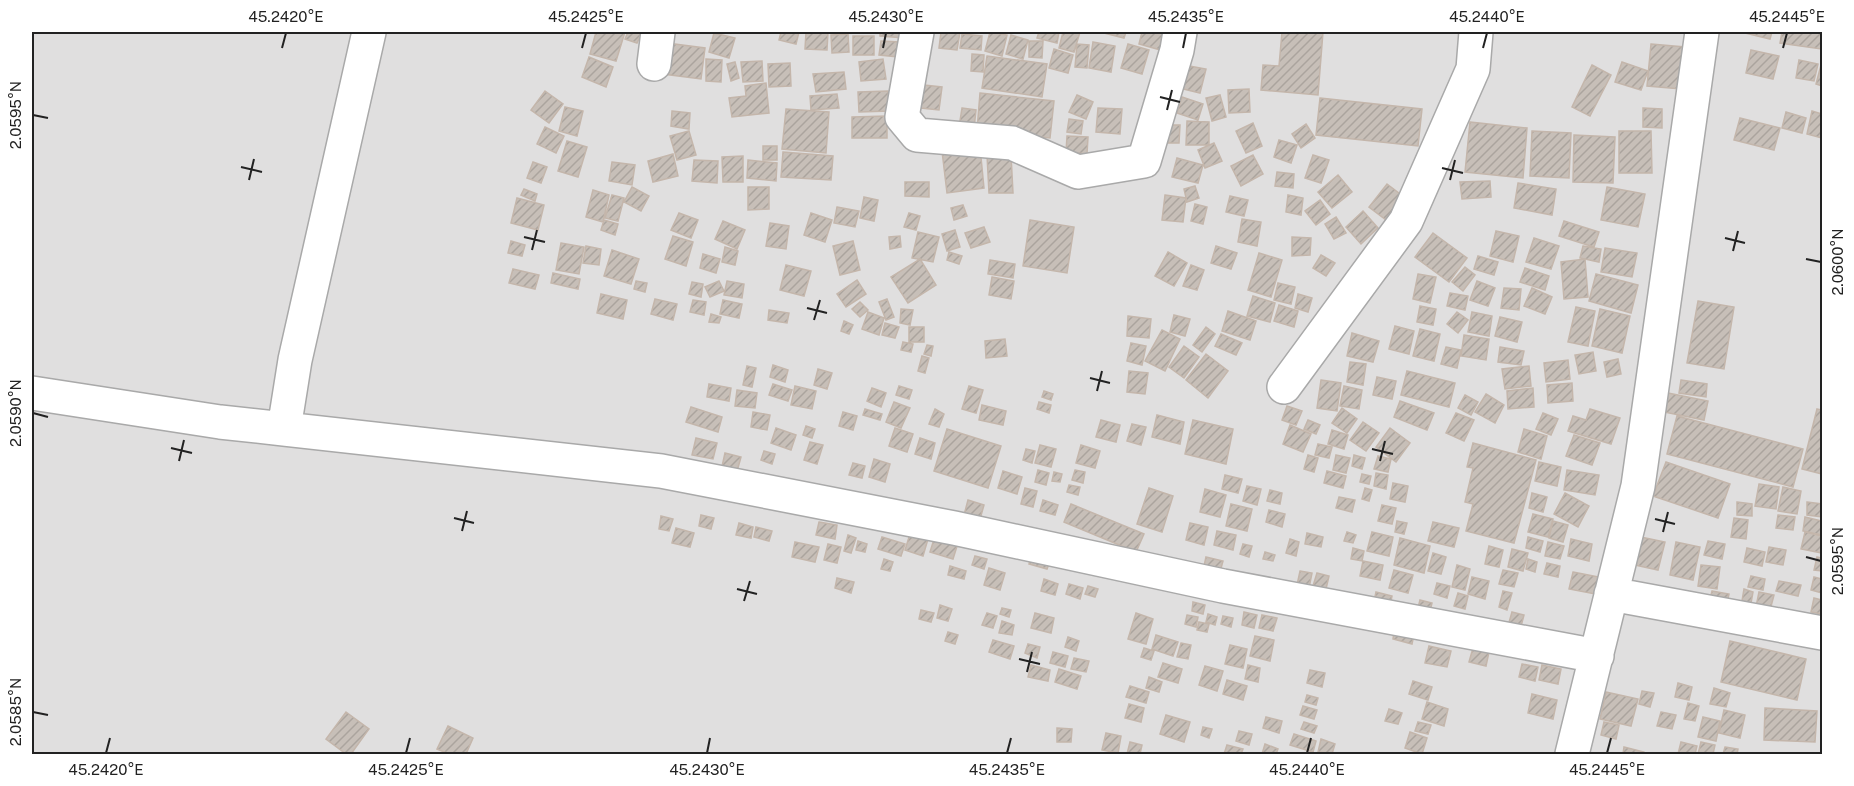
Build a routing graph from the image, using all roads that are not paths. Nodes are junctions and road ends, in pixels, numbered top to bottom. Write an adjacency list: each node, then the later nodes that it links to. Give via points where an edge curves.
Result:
1 (369, 32): 10 (street, via 295,360)
2 (658, 32): 7 (street)
3 (917, 32): 4 (street, via 902,117 917,135 1012,143 1078,172 1144,161)
4 (1180, 32)
5 (1476, 32): 8 (street, via 1473,69 1406,221)
6 (1702, 32): 11 (street, via 1638,486)
7 (654, 64)
8 (1284, 387)
9 (32, 393): 10 (street)
10 (284, 429): 13 (street, via 661,471 943,525 1223,586)
11 (1611, 594): 12 (street); 13 (street)
12 (1822, 633)
13 (1597, 656): 14 (street)
14 (1572, 754)

